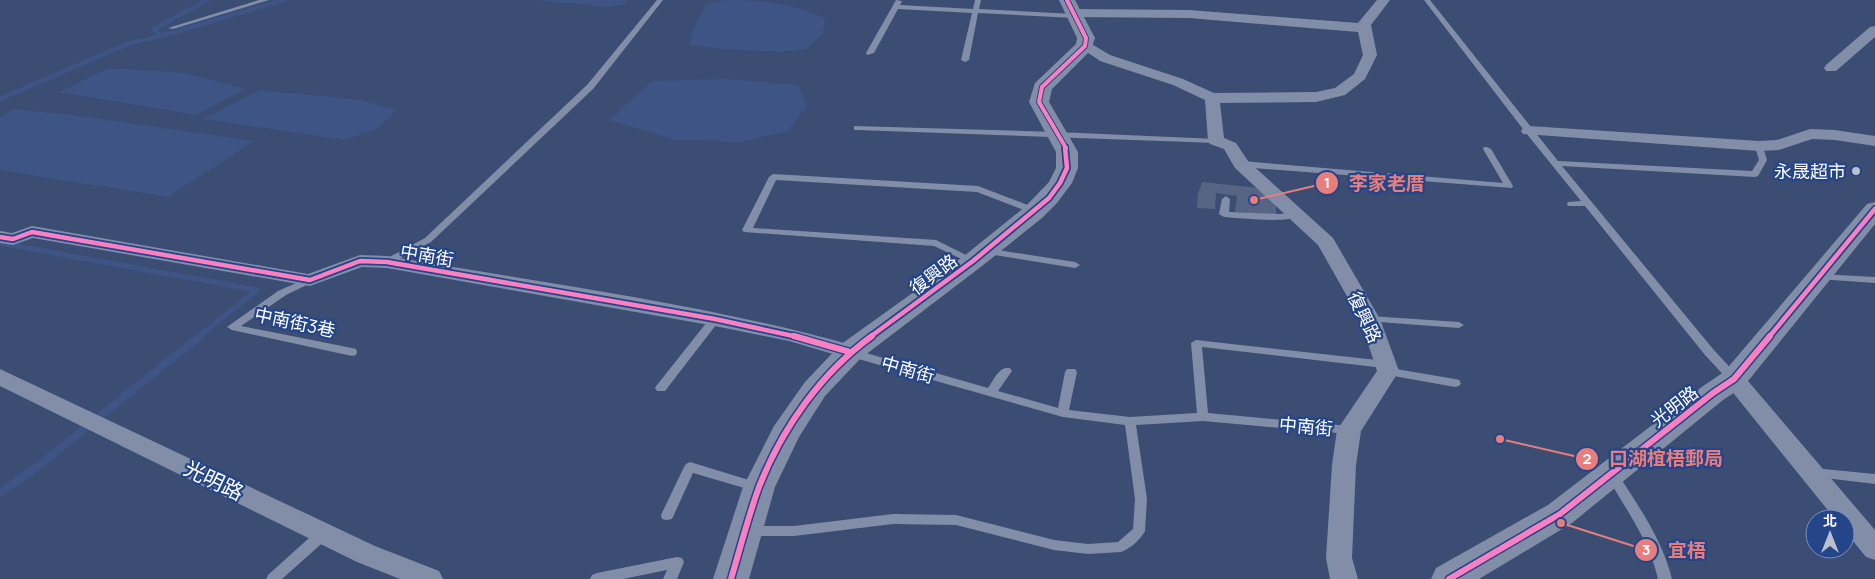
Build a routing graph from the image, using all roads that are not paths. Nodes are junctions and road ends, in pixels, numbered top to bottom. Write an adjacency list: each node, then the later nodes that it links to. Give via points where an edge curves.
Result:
1 (266, 0): 9 (lane)
2 (660, 0): 34 (lane, via 590,87 428,240)
3 (978, 0): 8 (lane)
4 (1384, 0): 10 (street, via 1364,25)
5 (1427, 0): 18 (lane)
6 (898, 3): 8 (lane); 13 (lane)
7 (1071, 9): 8 (lane); 10 (street, via 1189,14); 12 (street, via 1086,38)
8 (977, 11): 14 (lane)
9 (171, 28)
10 (1365, 28): 16 (street, via 1370,55 1360,76 1340,92 1316,97)
11 (1875, 30): 15 (street)
12 (1085, 46): 16 (street, via 1105,58 1178,82); 19 (street, 復興路, via 1042,87 1039,102)
13 (870, 53)
14 (965, 60)
15 (1831, 68)
16 (1212, 98): 20 (street)
17 (857, 128): 19 (lane)
18 (1529, 131): 22 (street); 24 (lane)
19 (1057, 134): 20 (lane); 30 (street, 復興路, via 1067,152 1066,174 1058,188)
20 (1216, 141): 25 (street, 復興路, via 1230,146)
21 (1875, 141): 22 (street, via 1836,134 1810,134 1779,146)
22 (1759, 146): 24 (lane, via 1763,160 1755,174)
23 (1487, 149): 25 (lane, via 1509,186)
24 (1555, 163): 27 (lane)
25 (1241, 164): 31 (street, 復興路)
26 (1226, 199): 31 (lane, via 1224,214)
27 (1588, 203): 28 (lane); 48 (lane)
28 (1571, 204)
29 (1875, 209): 36 (street, 光明路)
30 (1035, 211): 33 (street, 復興路); 33 (lane, via 978,189 773,177 747,230 936,243)
31 (1297, 215): 40 (street, 復興路, via 1326,242)
32 (0, 237): 37 (street, via 13,239 32,232)
33 (978, 256): 35 (lane); 43 (street, 復興路)
34 (387, 262): 37 (street, 中南街, via 360,261); 39 (street, 中南街)
35 (1075, 265)
36 (1820, 276): 38 (lane); 48 (street, 光明路)
37 (310, 280): 42 (lane, 中南街3巷, via 282,293 232,327)
38 (1875, 280)
39 (714, 319): 43 (street, 中南街); 50 (lane)
40 (1370, 319): 41 (lane); 44 (street, 復興路)
41 (1460, 325)
42 (352, 352)
43 (850, 352): 51 (lane, 中南街); 59 (street, 復興路, via 815,389 785,434)
44 (1387, 368): 49 (lane); 53 (lane, via 1196,344); 55 (street)
45 (1006, 371): 51 (lane)
46 (1071, 372): 52 (lane)
47 (0, 377): 62 (street, 光明路)
48 (1734, 379): 56 (street); 57 (street, 光明路)
49 (1455, 383)
50 (662, 388)
51 (991, 392): 52 (lane, 中南街)
52 (1063, 413): 54 (lane, 中南街)
53 (1203, 418): 54 (lane, 中南街); 55 (lane, 中南街)
54 (1130, 421): 61 (lane, via 1141,499 1138,530 1121,547 1088,549 1054,544 956,520 893,519 794,531)
55 (1349, 430): 69 (street, via 1339,558)
56 (1812, 473): 58 (lane); 63 (street)
57 (1611, 474): 70 (street, 光明路, via 1560,514); 71 (lane, via 1650,537)
58 (1875, 479)
59 (759, 487): 60 (lane, via 690,467); 61 (street, 復興路)
60 (666, 515)
61 (745, 531): 68 (street, 復興路)
62 (324, 533): 64 (lane); 65 (street, 光明路, via 366,554)
63 (1875, 549)
64 (273, 579)
65 (430, 579)
66 (597, 579): 67 (lane, via 677,562)
67 (670, 579)
68 (731, 579)
69 (1344, 579)
70 (1449, 579)
71 (1666, 579)

